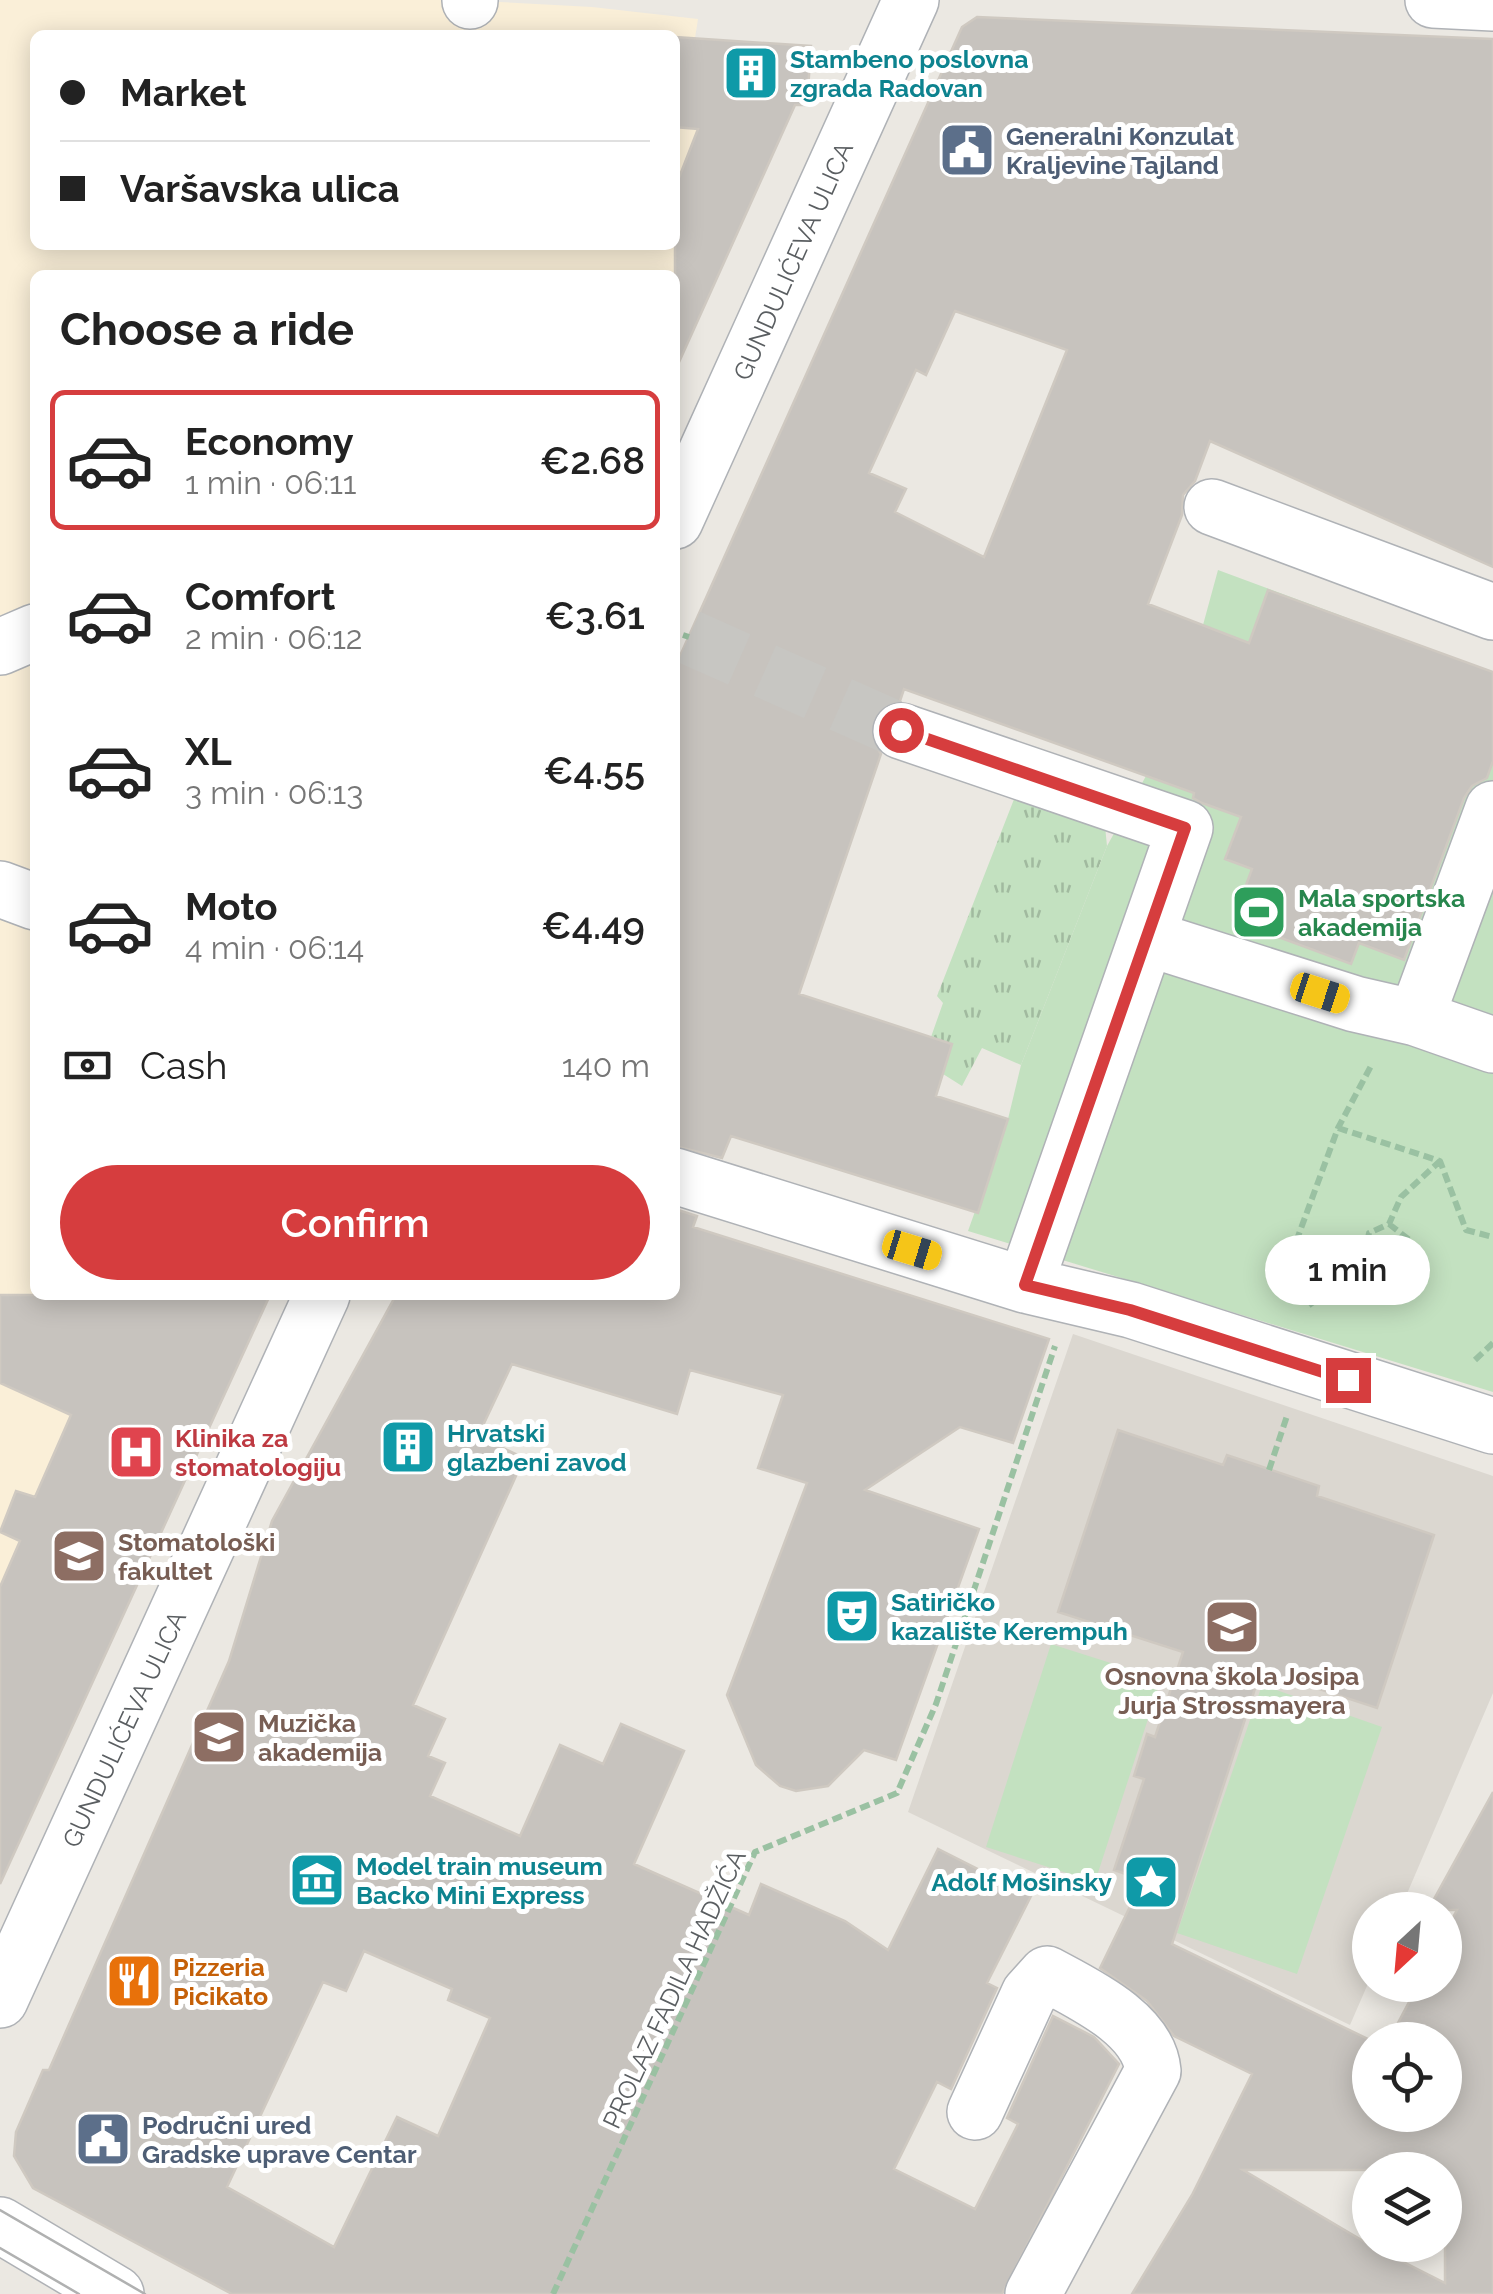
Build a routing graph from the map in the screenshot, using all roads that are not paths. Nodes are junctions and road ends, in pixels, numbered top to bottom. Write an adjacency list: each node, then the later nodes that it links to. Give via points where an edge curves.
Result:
1 (911, 0): 5 (street, GUNDULIĆEVA ULICA)
2 (1433, 0): 3 (street)
3 (1493, 3)
4 (1212, 508): 6 (street)
5 (680, 510)
6 (1493, 612)
7 (30, 634): 8 (street)
8 (0, 647)
9 (901, 730): 13 (street, via 1185,828)
10 (1493, 808): 14 (street)
11 (0, 889): 12 (street)
12 (30, 900)
13 (1147, 938): 14 (street); 17 (street)
14 (1416, 1018): 15 (street)
15 (1493, 1045)
16 (680, 1178): 17 (street)
17 (1025, 1285): 19 (street, via 1130,1310)
18 (320, 1300): 20 (street, GUNDULIĆEVA ULICA)
19 (1493, 1426)
20 (0, 2000)
21 (975, 2112): 24 (street, via 1029,1994 1047,1974 1092,1999 1152,2057 1152,2071)
22 (0, 2226): 23 (street)
23 (116, 2294)
24 (1033, 2294)

